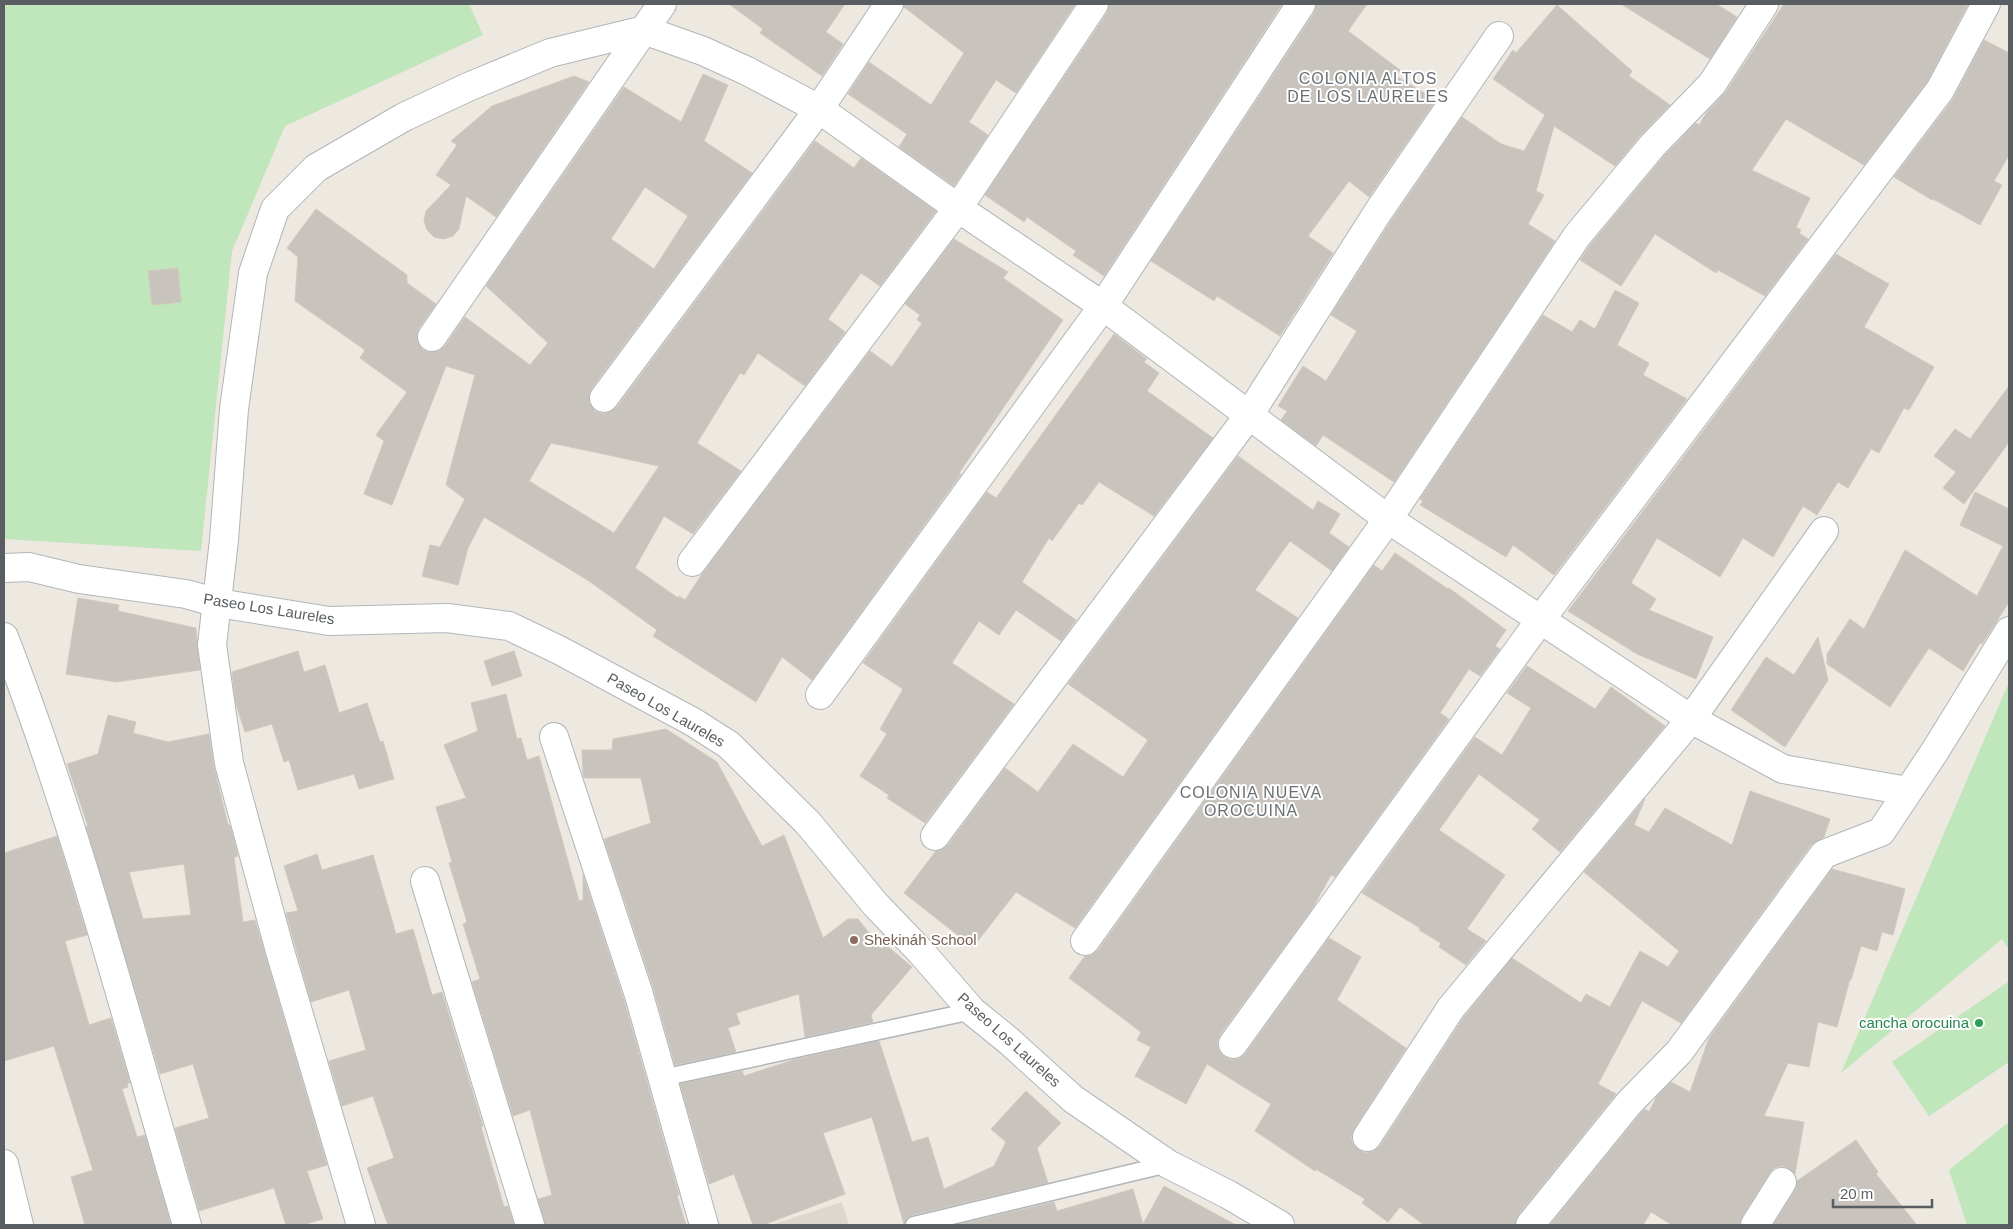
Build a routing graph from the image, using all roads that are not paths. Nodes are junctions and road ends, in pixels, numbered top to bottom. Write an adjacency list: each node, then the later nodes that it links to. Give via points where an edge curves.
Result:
1 (662, 4): 7 (street)
2 (888, 4): 9 (street)
3 (1094, 4): 10 (street)
4 (1301, 4): 11 (street)
5 (1764, 4): 15 (street, via 1712,84 1652,146 1577,236)
6 (1986, 4): 20 (street, via 1940,90)
7 (644, 30): 9 (street, via 703,51); 12 (street); 19 (street, via 550,53 404,116 316,168 275,209 253,273 234,409)
8 (1499, 36): 14 (street, via 1378,212)
9 (819, 109): 10 (street); 13 (street)
10 (958, 208): 11 (street); 17 (street)
11 (1103, 306): 14 (street); 23 (street)
12 (432, 337)
13 (604, 398)
14 (1249, 415): 15 (street); 27 (street)
15 (1388, 519): 20 (street); 29 (street)
16 (1824, 531): 24 (street)
17 (692, 562)
18 (4, 568): 19 (street, Paseo Los Laureles, via 29,567 80,579 186,594)
19 (218, 602): 30 (street, Paseo Los Laureles, via 328,621 447,618 509,626 693,722 729,745 808,823 875,904); 39 (street, via 212,645 229,763 280,951)
20 (1541, 619): 24 (street); 31 (street)
21 (2009, 631): 26 (street)
22 (4, 637): 38 (street, via 28,699 84,873)
23 (820, 696)
24 (1691, 719): 26 (street, via 1783,770); 33 (street, via 1451,1008)
25 (554, 737): 32 (street, via 639,995)
26 (1907, 791): 44 (street, via 1881,832 1824,854 1679,1052 1629,1103)
27 (935, 836)
28 (425, 881): 40 (street)
29 (1085, 941)
30 (972, 1011): 32 (lane); 35 (street, Paseo Los Laureles, via 1073,1099)
31 (1233, 1044)
32 (662, 1078): 41 (street)
33 (1367, 1137)
34 (4, 1164): 37 (street)
35 (1168, 1164): 42 (lane); 43 (street, Paseo Los Laureles)
36 (1782, 1182): 45 (street)
37 (19, 1225)
38 (187, 1225)
39 (361, 1225)
40 (530, 1225)
41 (704, 1225)
42 (914, 1225)
43 (1280, 1225)
44 (1530, 1225)
45 (1755, 1225)

